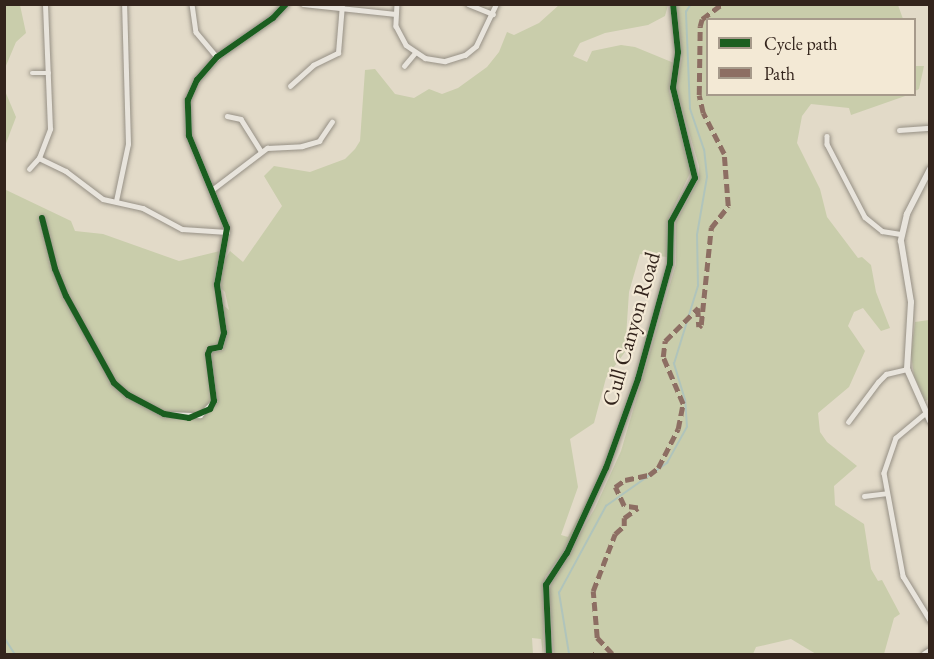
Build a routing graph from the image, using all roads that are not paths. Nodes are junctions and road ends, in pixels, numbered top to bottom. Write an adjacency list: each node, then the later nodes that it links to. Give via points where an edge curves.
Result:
1 (45, 4): 17 (street)
2 (124, 4): 29 (street, via 128,144)
3 (192, 4): 14 (street, via 196,32)
4 (286, 4): 14 (street, via 273,18)
5 (303, 4): 10 (street)
6 (397, 4): 11 (street)
7 (468, 4): 12 (street)
8 (496, 4): 12 (street)
9 (673, 4): 42 (street, Cull Canyon Road, via 678,52 673,88 695,178 671,222 670,264 638,379 606,468 567,553 546,585)
10 (342, 7): 11 (street); 18 (street, via 338,53 313,64)
11 (395, 14): 13 (street, via 402,39)
12 (493, 14): 13 (street, via 480,41 465,55 437,61)
13 (415, 53): 15 (street)
14 (217, 57): 28 (street, via 192,90 186,110 189,136)
15 (404, 66)
16 (32, 73): 17 (street)
17 (49, 73): 25 (street, via 50,129)
18 (290, 86)
19 (227, 116): 24 (street, via 241,119)
20 (332, 122): 24 (street, via 315,143 275,145)
21 (930, 128): 22 (street)
22 (899, 130)
23 (827, 136): 32 (street, via 827,144 865,217 882,231)
24 (261, 151): 28 (street, via 228,182)
25 (39, 158): 26 (street); 29 (street, via 66,171 96,196)
26 (29, 169)
27 (930, 169): 32 (street, via 907,214)
28 (213, 189): 31 (street)
29 (116, 201): 31 (street, via 143,208 182,229)
30 (42, 218): 33 (street, via 66,296 114,383 164,414 200,415 210,410 214,401 208,354 210,349 220,346 224,333)
31 (228, 232): 33 (street)
32 (902, 234): 34 (street, via 911,302)
33 (217, 285)
34 (907, 369): 35 (street); 37 (street, via 886,374 878,381)
35 (926, 413): 36 (street); 38 (street, via 902,430 891,445 884,467)
36 (930, 421)
37 (848, 422)
38 (887, 493): 39 (street); 40 (street, via 903,576)
39 (864, 496)
40 (930, 620)
41 (930, 651): 43 (street)
42 (549, 654)
43 (925, 654)

